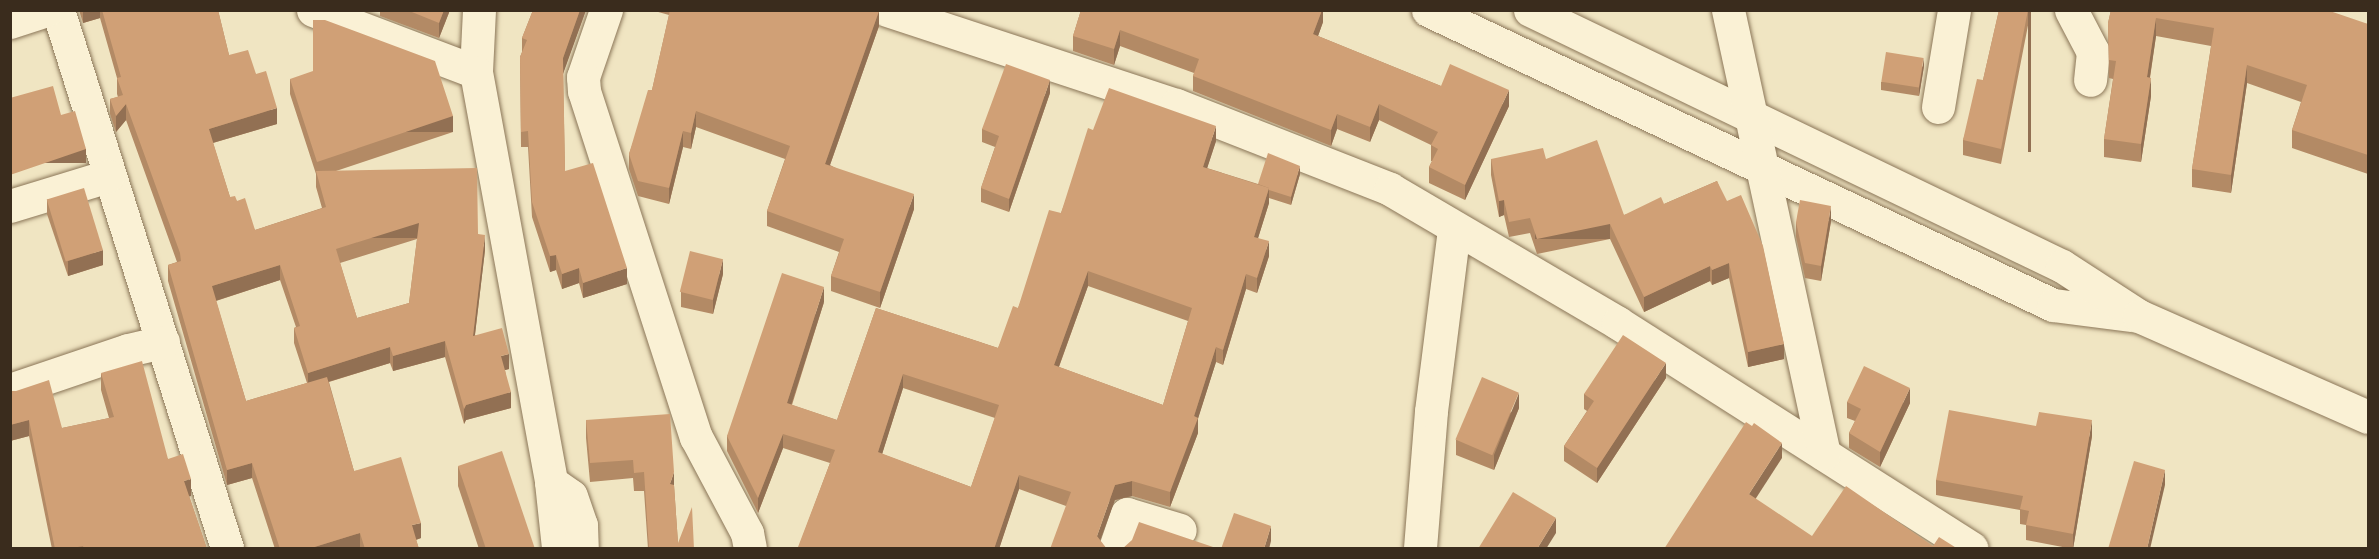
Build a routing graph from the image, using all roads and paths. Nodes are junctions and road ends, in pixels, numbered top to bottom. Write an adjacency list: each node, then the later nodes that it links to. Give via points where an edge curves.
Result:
1 (47, 10): 12 (street)
2 (57, 10): 18 (street)
3 (313, 10): 13 (street)
4 (479, 10): 13 (street)
5 (606, 10): 31 (street, via 583,77 584,91 696,437 747,533)
6 (887, 10): 20 (street, via 1176,105 1390,189)
7 (1428, 10): 17 (street)
8 (1530, 10): 16 (street)
9 (1728, 10): 16 (street)
10 (1954, 10): 15 (street)
11 (2071, 10): 14 (street, via 2093,52)
12 (10, 22)
13 (476, 72): 26 (street)
14 (2090, 81)
15 (1938, 107)
16 (1750, 116): 17 (street); 21 (street, via 2062,266)
17 (1761, 164): 21 (street, via 2052,305); 25 (street)
18 (108, 176): 19 (street); 22 (street)
19 (10, 206)
20 (1454, 228): 25 (street, via 1618,323); 33 (street, via 1431,411)
21 (2139, 316): 24 (street)
22 (163, 342): 23 (street); 28 (street)
23 (10, 390)
24 (2368, 417)
25 (1824, 454): 34 (street)
26 (551, 482): 29 (street); 30 (street, via 571,496 581,525)
27 (1180, 530): 32 (street, via 1127,514)
28 (227, 549)
29 (558, 549)
30 (582, 549)
31 (750, 549)
32 (1115, 549)
33 (1420, 549)
34 (1971, 549)

